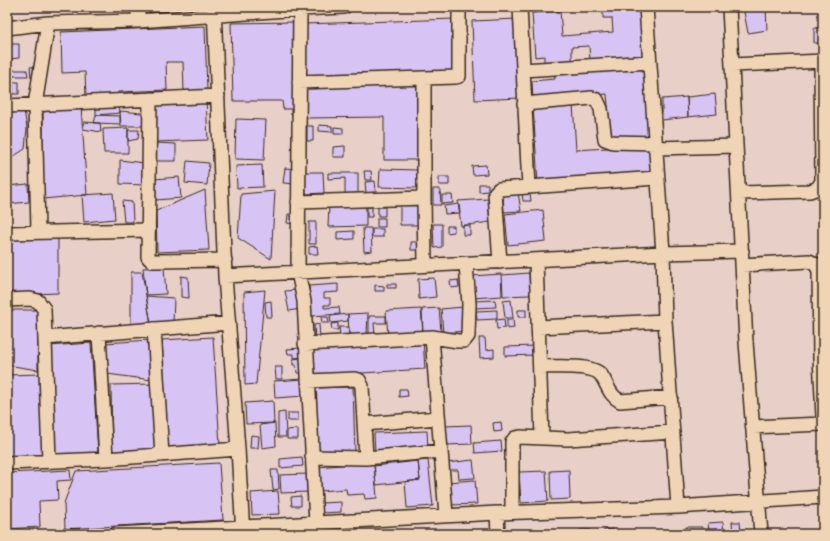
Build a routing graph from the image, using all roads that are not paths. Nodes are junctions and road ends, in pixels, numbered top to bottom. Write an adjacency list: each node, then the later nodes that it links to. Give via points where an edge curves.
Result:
1 (138, 7): 9 (street)
2 (344, 7): 7 (street)
3 (459, 7): 16 (street, via 459,76)
4 (520, 7): 15 (street)
5 (646, 7): 13 (street)
6 (729, 7): 14 (street)
7 (300, 8): 8 (street); 17 (street)
8 (214, 12): 9 (street); 18 (street)
9 (138, 21): 10 (street)
10 (48, 23): 11 (street); 20 (street)
11 (7, 28)
12 (822, 61): 14 (street); 27 (street, via 822,181 818,188 810,191)
13 (650, 62): 15 (street); 23 (street)
14 (732, 65): 24 (street)
15 (523, 70): 21 (street)
16 (424, 78): 17 (street); 28 (street)
17 (299, 82): 29 (street)
18 (218, 96): 19 (street); 35 (street)
19 (150, 99): 20 (street); 30 (street)
20 (35, 104): 22 (street); 31 (street)
21 (524, 104): 23 (street, via 592,98 597,100 601,109 605,139 613,142); 26 (street)
22 (7, 106)
23 (656, 145): 24 (street); 25 (street)
24 (736, 146): 27 (street)
25 (657, 178): 26 (street); 34 (street)
26 (528, 187): 37 (street, via 503,188 495,193)
27 (739, 192): 33 (street)
28 (424, 198): 29 (street); 39 (street)
29 (298, 202): 41 (street)
30 (148, 230): 31 (street); 35 (street, via 148,256 152,261)
31 (38, 232): 32 (street)
32 (7, 233)
33 (742, 250): 34 (street); 40 (street)
34 (663, 253): 36 (street); 45 (street)
35 (225, 260): 42 (street)
36 (536, 260): 37 (street); 47 (street)
37 (500, 262): 38 (street)
38 (466, 264): 39 (street); 50 (street, via 468,336 464,341)
39 (425, 265): 41 (street)
40 (742, 265): 43 (street, via 809,262 815,264 819,270); 60 (street)
41 (298, 272): 42 (street); 52 (street, via 304,301)
42 (225, 276): 46 (street)
43 (821, 297): 56 (street)
44 (7, 300): 51 (street, via 38,301 44,309)
45 (665, 321): 47 (street); 55 (street)
46 (229, 323): 48 (street); 63 (street)
47 (538, 327): 53 (street)
48 (154, 329): 49 (street); 65 (street)
49 (99, 333): 51 (street); 68 (street)
50 (432, 337): 52 (street); 57 (street)
51 (45, 338): 69 (street)
52 (305, 344): 54 (street)
53 (540, 367): 55 (street, via 588,368 600,373 613,398 620,401); 62 (street)
54 (308, 381): 58 (street, via 359,380 362,386); 66 (street)
55 (671, 398): 61 (street)
56 (823, 416)
57 (438, 418): 58 (street); 64 (street)
58 (364, 424): 67 (street)
59 (823, 424): 60 (street)
60 (753, 427): 72 (street)
61 (673, 432): 62 (street, via 568,439); 73 (street)
62 (542, 438): 74 (street, via 520,437 512,442)
63 (238, 449): 65 (street); 78 (street)
64 (441, 451): 67 (street); 76 (street)
65 (162, 455): 68 (street)
66 (312, 457): 67 (street); 77 (street)
67 (366, 458)
68 (106, 459): 69 (street)
69 (49, 461): 70 (street)
70 (7, 463)
71 (823, 498): 72 (street)
72 (758, 502): 73 (street); 81 (street)
73 (678, 507): 74 (street)
74 (512, 512): 75 (street)
75 (497, 513): 76 (street); 80 (street)
76 (446, 515): 77 (street)
77 (316, 523): 78 (street)
78 (243, 530): 79 (street)
79 (116, 534)
80 (498, 534)
81 (761, 534)

